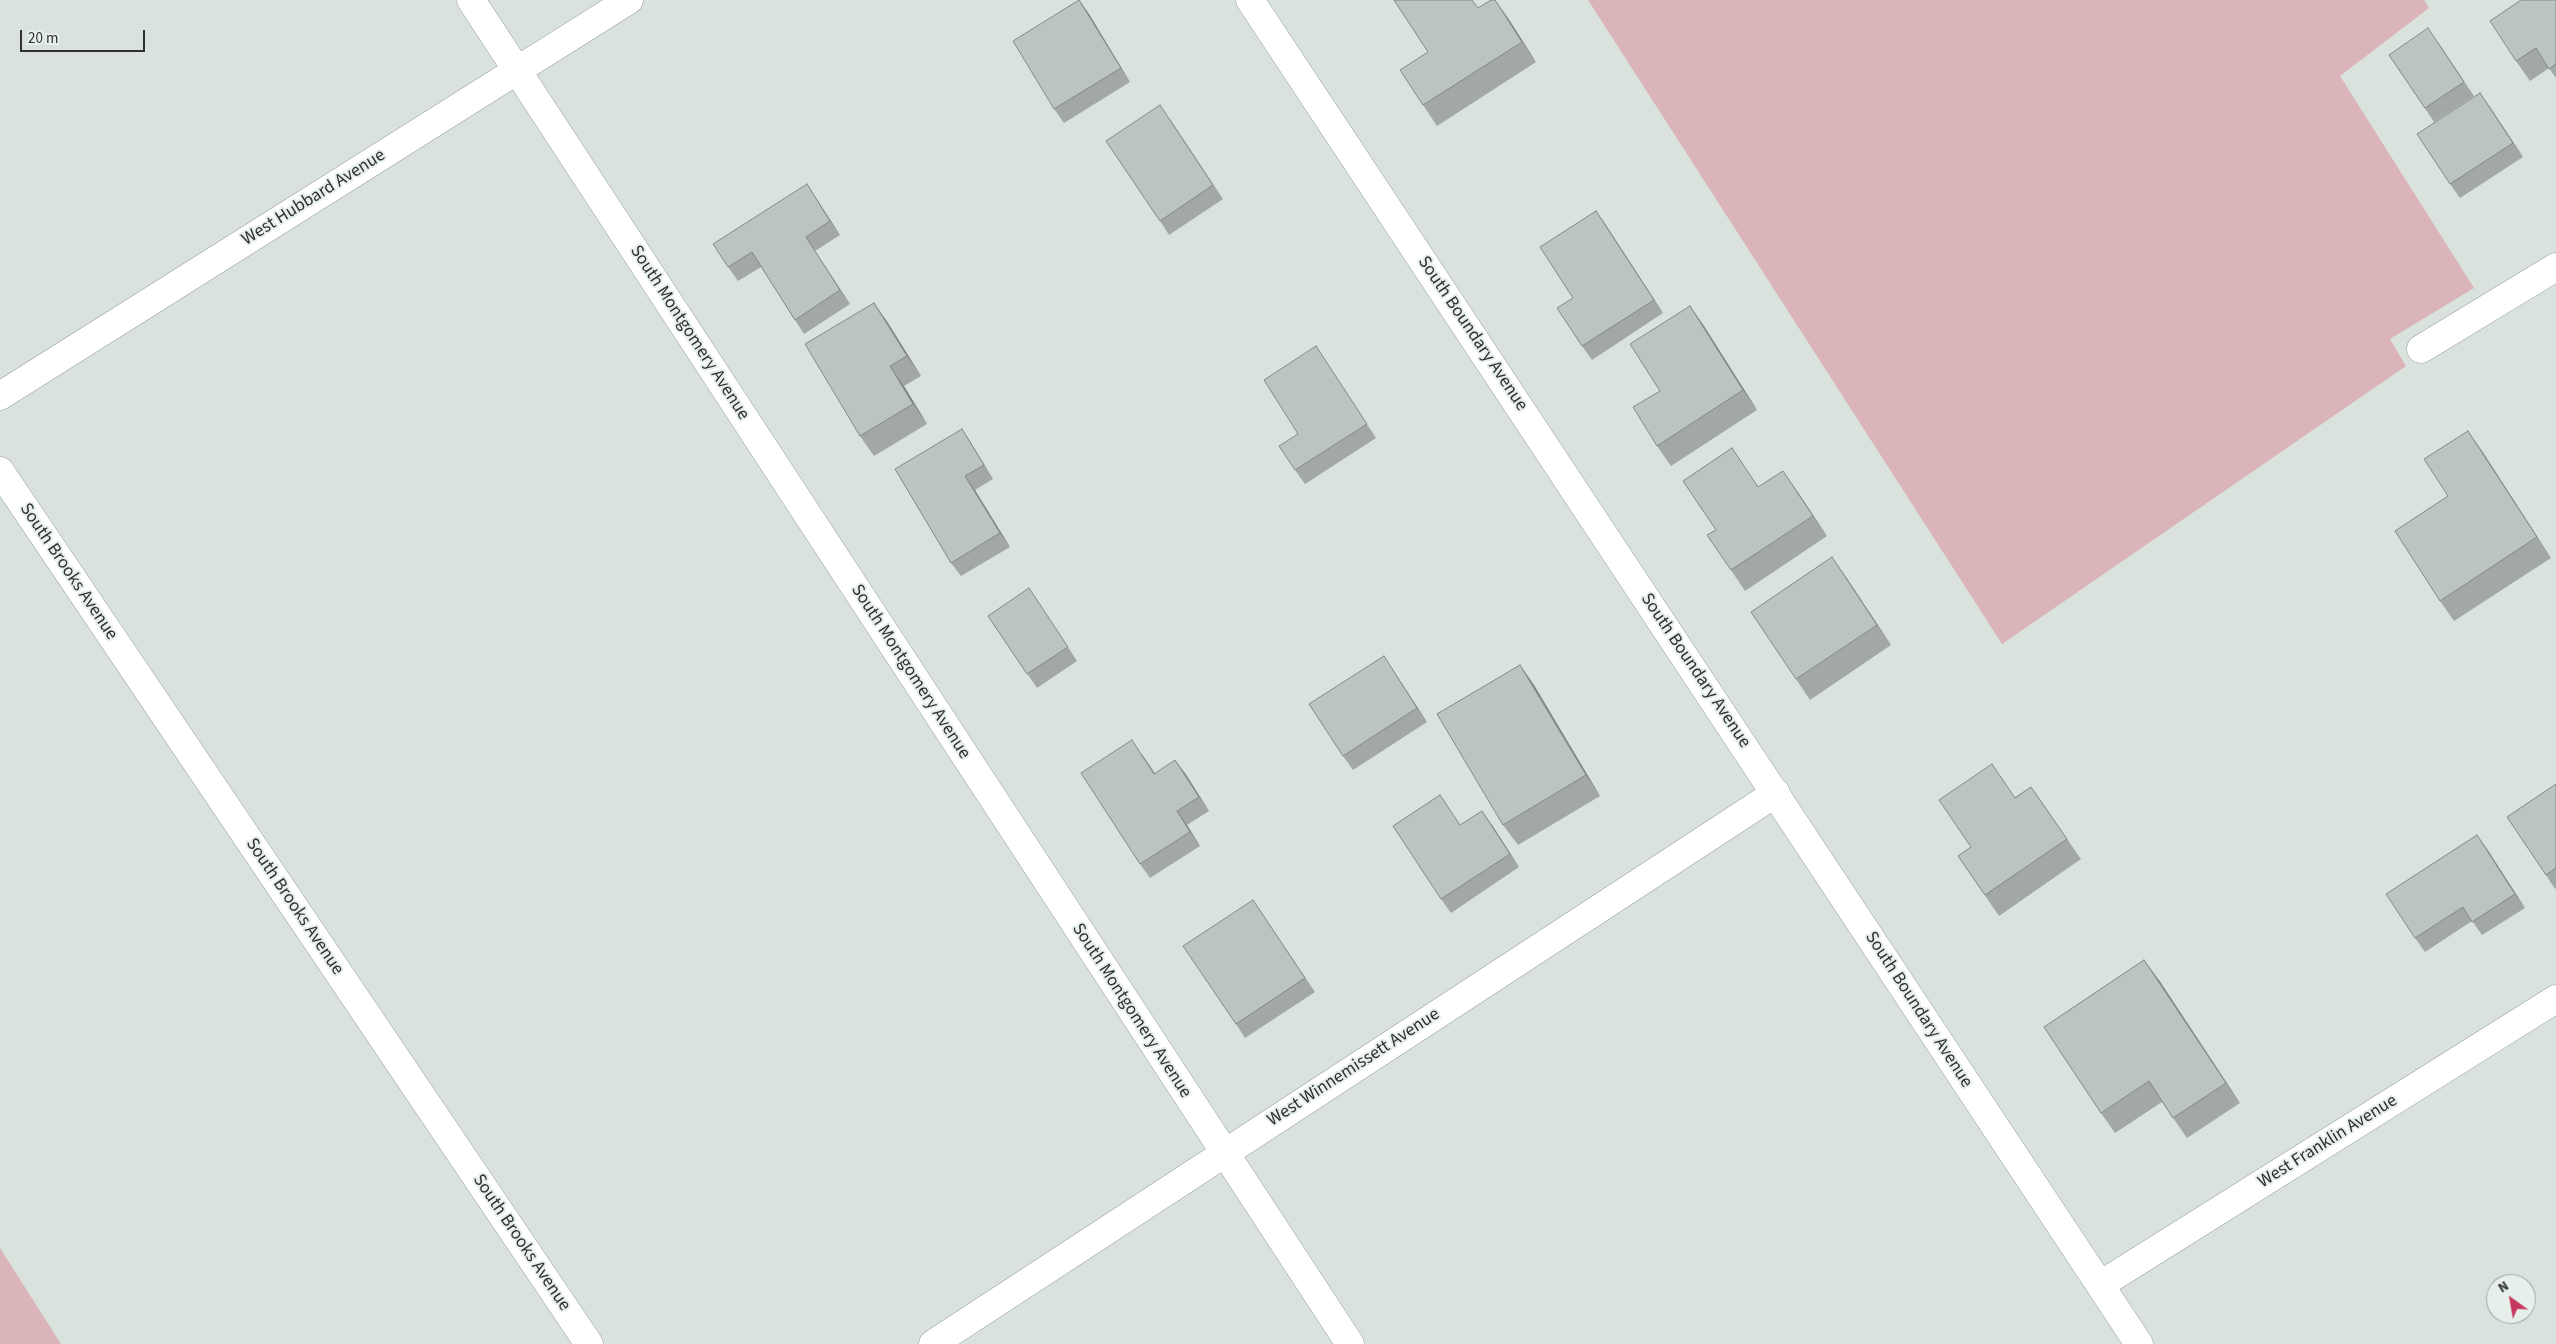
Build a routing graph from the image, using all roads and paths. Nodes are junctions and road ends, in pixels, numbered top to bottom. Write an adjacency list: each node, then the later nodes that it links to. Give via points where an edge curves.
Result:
1 (471, 0): 4 (street, South Montgomery Avenue)
2 (629, 0): 4 (street, West Hubbard Avenue)
3 (1250, 0): 9 (street, South Boundary Avenue)
4 (517, 70): 7 (street, West Hubbard Avenue); 11 (street, South Montgomery Avenue)
5 (2556, 267): 6 (street)
6 (2421, 349)
7 (0, 396)
8 (0, 471): 13 (street, South Brooks Avenue)
9 (1776, 792): 11 (street, West Winnemissett Avenue); 12 (street, South Boundary Avenue)
10 (2556, 1000): 12 (street, West Franklin Avenue)
11 (1224, 1154): 14 (street, West Winnemissett Avenue); 15 (street, South Montgomery Avenue)
12 (2100, 1285): 16 (street, South Boundary Avenue)
13 (588, 1344)
14 (933, 1344)
15 (1350, 1344)
16 (2139, 1344)

